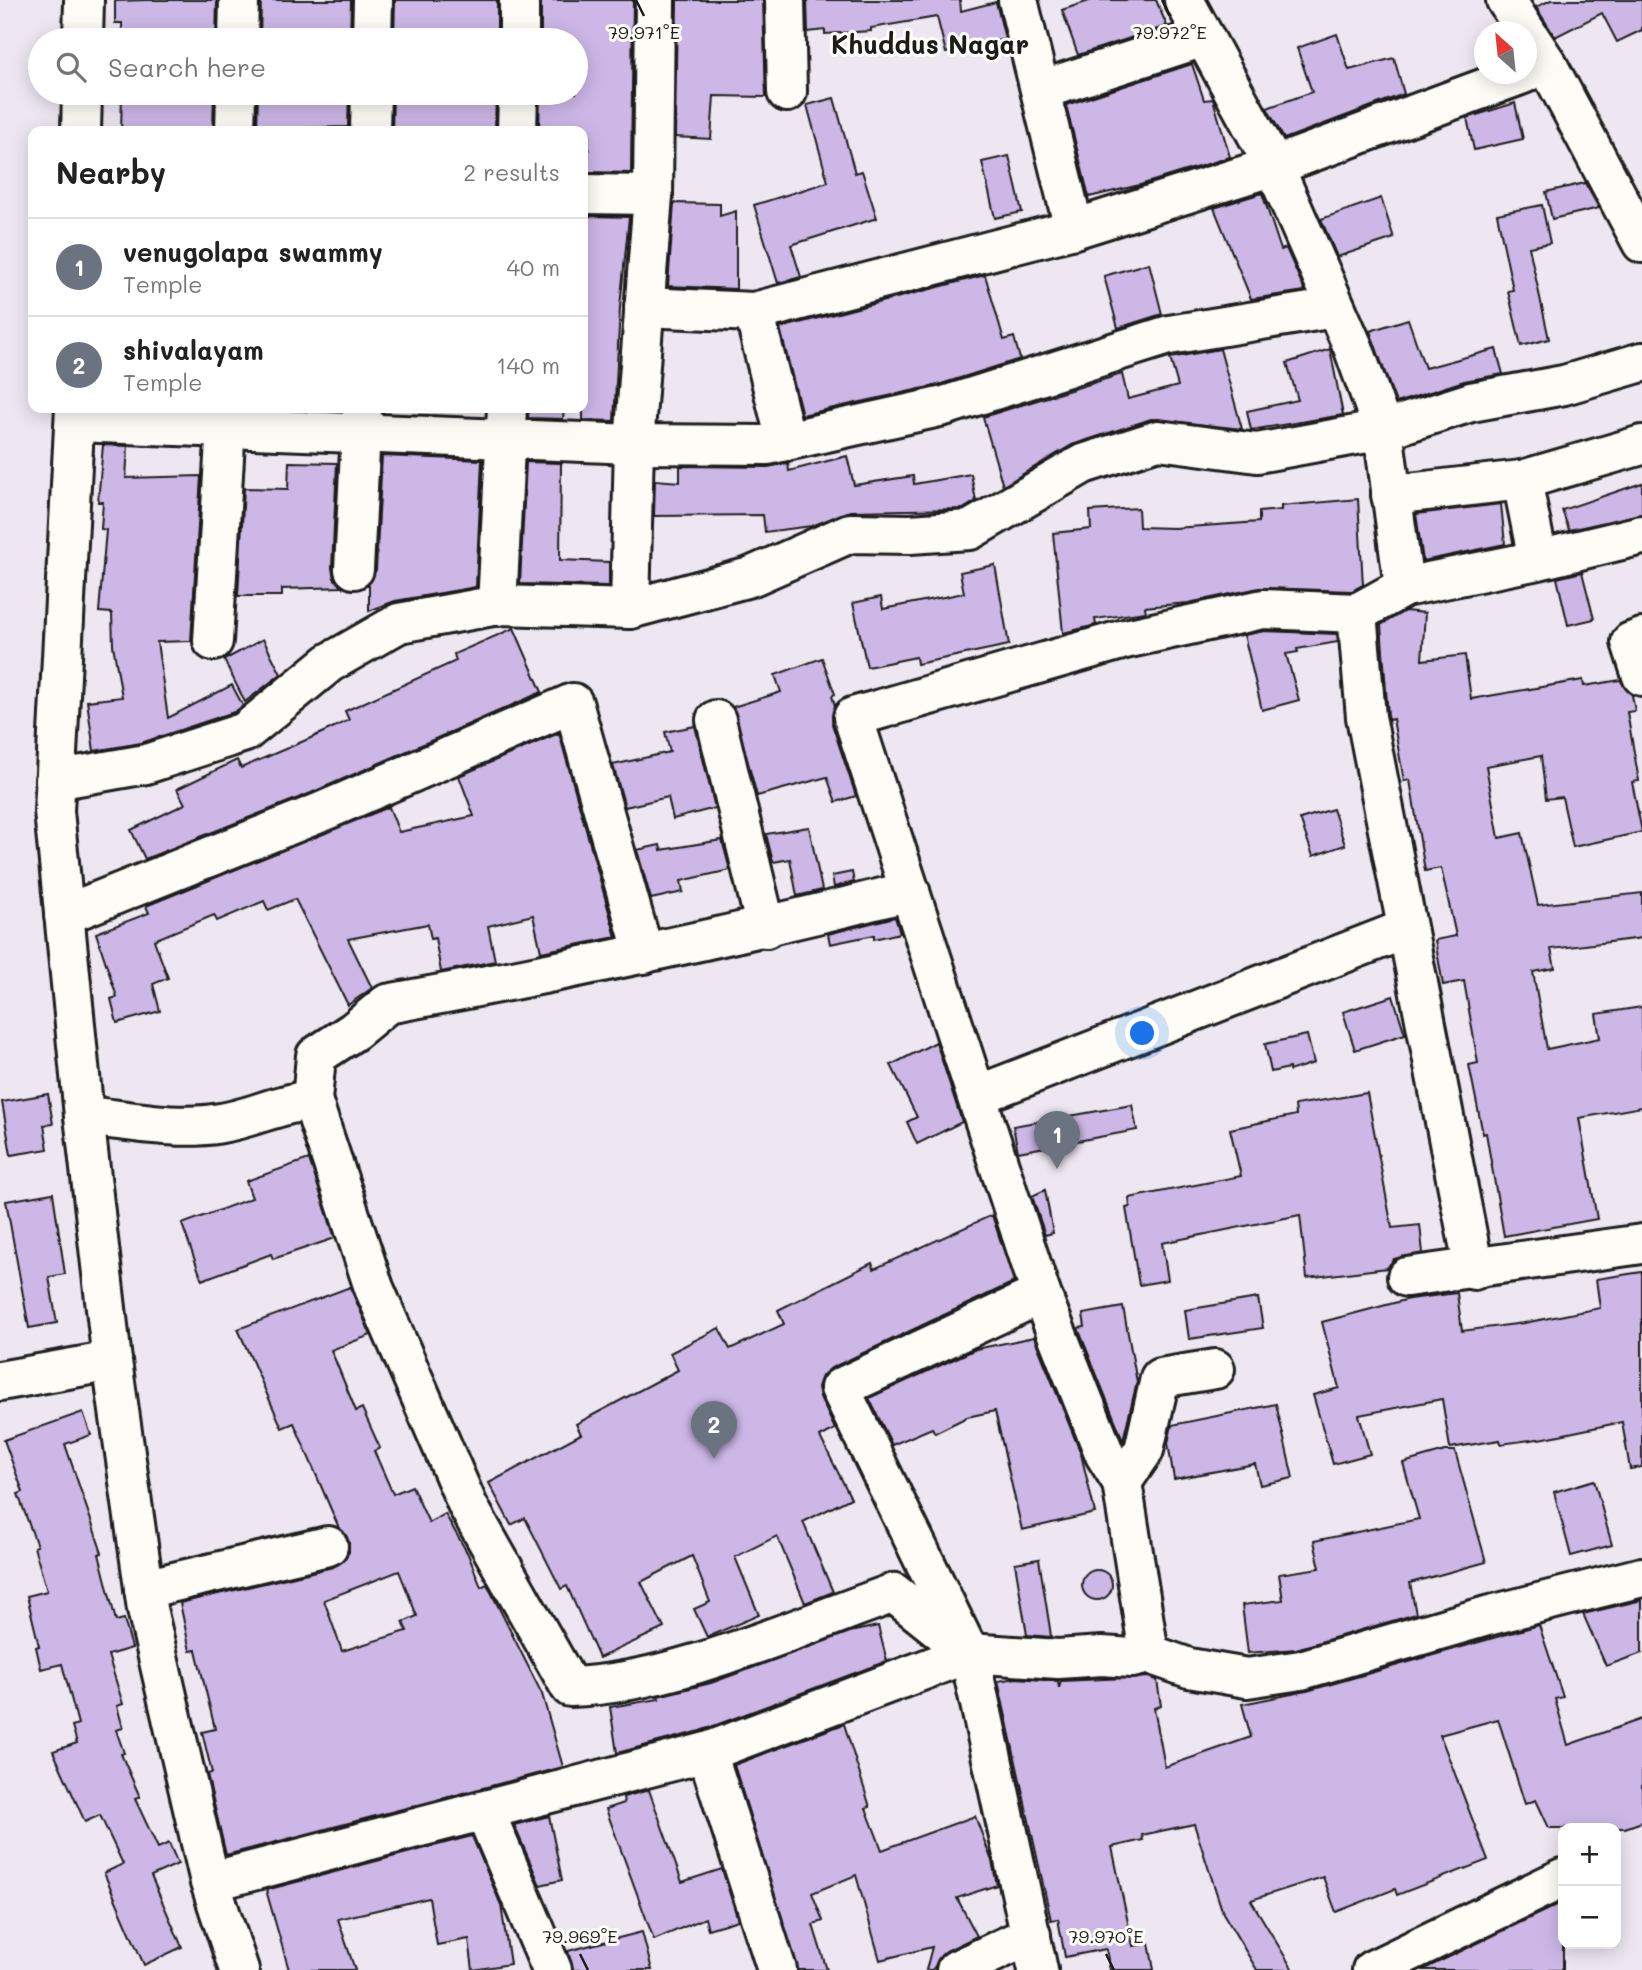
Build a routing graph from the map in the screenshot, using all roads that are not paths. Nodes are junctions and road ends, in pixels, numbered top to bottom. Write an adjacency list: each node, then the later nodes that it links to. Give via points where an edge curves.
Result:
1 (84, 0): 11 (street)
2 (239, 0): 12 (street)
3 (373, 0): 13 (street)
4 (519, 0): 14 (street)
5 (655, 0): 30 (street)
6 (785, 0): 19 (street)
7 (1018, 0): 18 (street)
8 (1184, 0): 15 (street)
9 (1506, 0): 10 (street)
10 (1519, 21)
11 (83, 28)
12 (238, 28)
13 (372, 28)
14 (519, 28)
15 (1203, 37): 18 (street); 28 (street)
16 (1537, 78): 32 (street)
17 (1494, 84): 28 (street)
18 (1041, 90): 31 (street)
19 (787, 92)
20 (82, 105): 24 (street)
21 (236, 105): 25 (street)
22 (371, 105): 26 (street)
23 (518, 105): 27 (street)
24 (81, 126)
25 (235, 126)
26 (370, 126)
27 (517, 126)
28 (1274, 166): 31 (street); 34 (street)
29 (588, 194): 30 (street)
30 (653, 195): 33 (street)
31 (1074, 229): 35 (street)
32 (1642, 243)
33 (645, 307): 35 (street); 43 (street)
34 (1335, 308): 41 (street); 42 (street, via 1169,335 944,406)
35 (754, 312): 42 (street)
36 (1642, 362): 41 (street, via 1564,385 1471,402)
37 (75, 415): 38 (street); 58 (street)
38 (226, 418): 39 (street); 55 (street)
39 (362, 421): 40 (street); 49 (street)
40 (506, 422): 43 (street); 51 (street)
41 (1383, 430): 46 (street); 52 (street, via 1257,453 1158,440 1083,464 970,530 850,533 750,577)
42 (786, 441): 43 (street, via 768,445)
43 (634, 444): 52 (street)
44 (1642, 445): 45 (street)
45 (1522, 480): 46 (street); 48 (street)
46 (1391, 495): 50 (street)
47 (1642, 535): 48 (street)
48 (1538, 561): 50 (street)
49 (354, 569)
50 (1404, 587): 53 (street)
51 (497, 606): 52 (street); 58 (street, via 400,623 329,663 244,732 146,764)
52 (630, 609)
53 (1357, 613): 59 (street, via 1263,609 1125,639 853,717); 62 (street, via 1366,716)
54 (1642, 638): 56 (street, via 1631,642)
55 (213, 641)
56 (1642, 676)
57 (716, 720): 61 (street)
58 (55, 780): 60 (street)
59 (910, 891): 61 (street); 64 (street)
60 (64, 915): 63 (street, via 319,813 573,703); 66 (street)
61 (766, 928): 63 (street)
62 (1406, 929): 64 (street); 68 (street)
63 (644, 954): 65 (street, via 387,1004 316,1056)
64 (978, 1095): 70 (street)
65 (312, 1100): 66 (street, via 289,1102 220,1124); 78 (street, via 374,1288 468,1506 569,1687 690,1665 894,1593)
66 (84, 1116): 71 (street)
67 (1642, 1244): 68 (street)
68 (1474, 1270): 69 (street)
69 (1407, 1277)
70 (1041, 1294): 74 (street, via 1105,1455); 78 (street, via 840,1388)
71 (112, 1362): 73 (street); 77 (street)
72 (1215, 1369): 74 (street, via 1160,1378 1144,1450)
73 (0, 1381)
74 (1122, 1482): 79 (street)
75 (328, 1546): 77 (street)
76 (1642, 1577): 79 (street, via 1301,1670 1247,1678 1189,1668)
77 (144, 1589): 83 (street)
78 (969, 1653): 79 (street, via 1058,1659); 80 (street); 84 (street)
79 (1149, 1654)
80 (707, 1752): 81 (street); 87 (street)
81 (485, 1812): 83 (street); 86 (street)
82 (1558, 1880): 89 (street)
83 (210, 1882): 85 (street)
84 (1035, 1952): 88 (street)
85 (239, 1970)
86 (552, 1970)
87 (777, 1970)
88 (956, 1970)
89 (1372, 1970)

